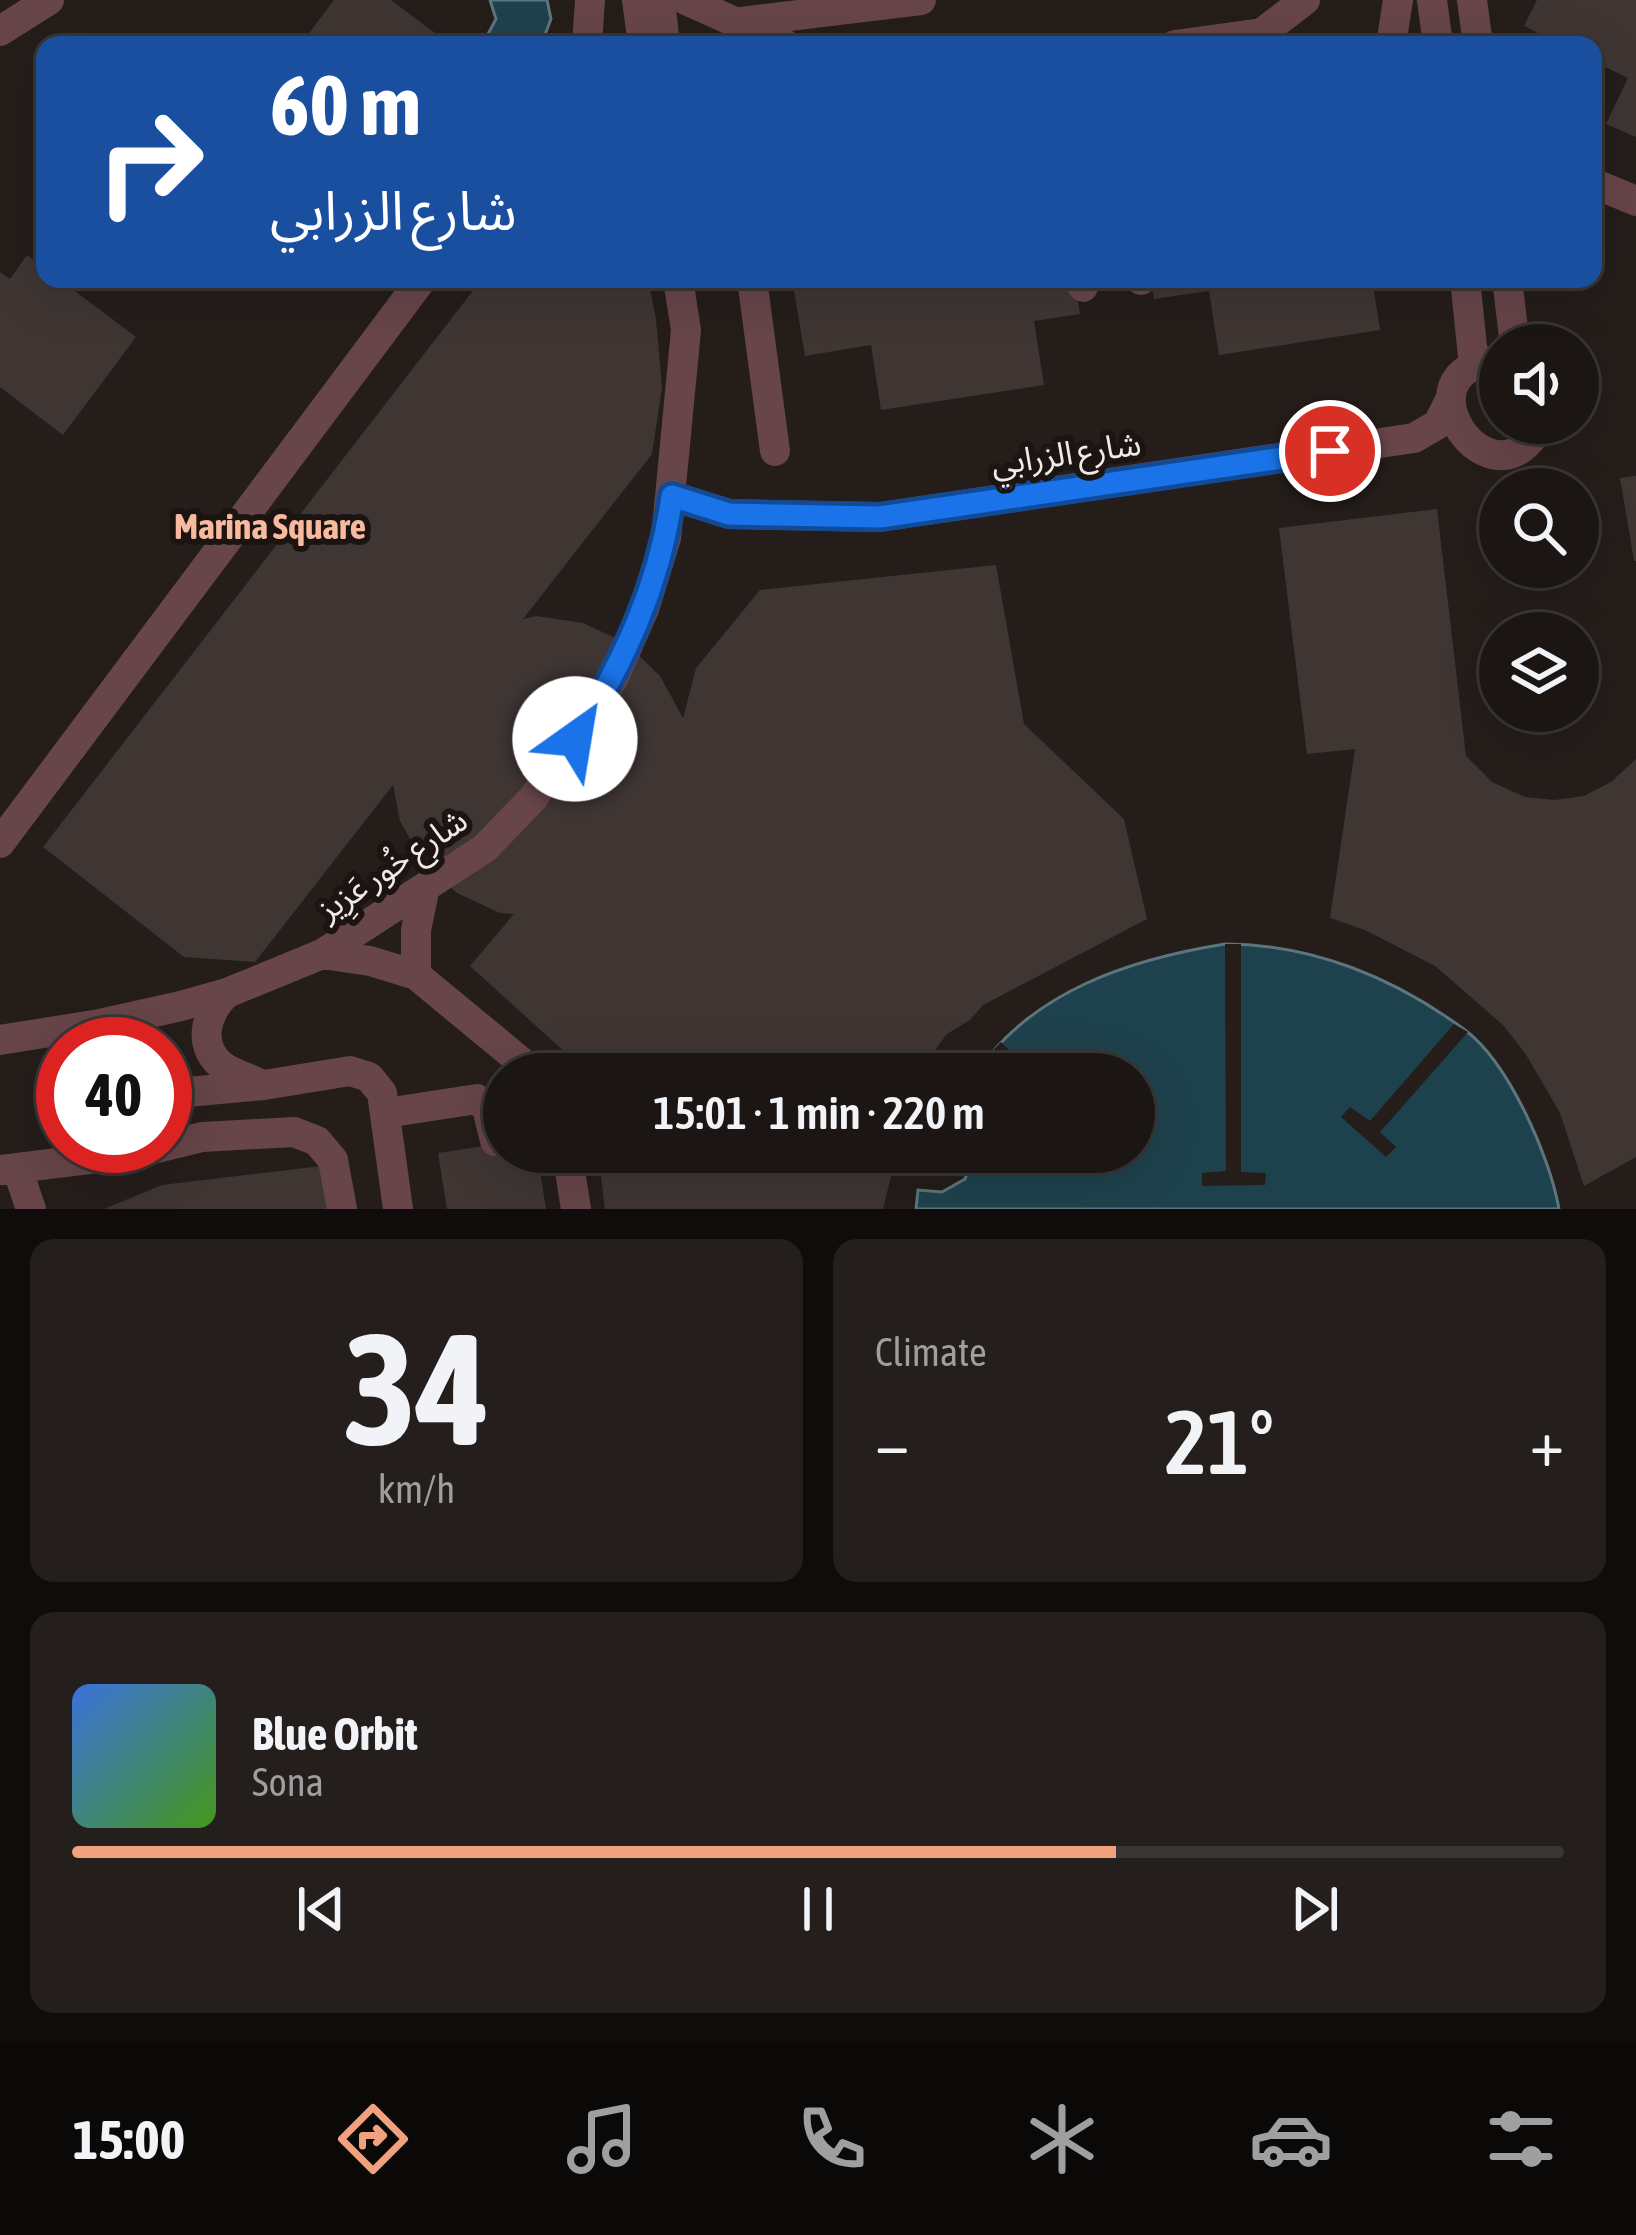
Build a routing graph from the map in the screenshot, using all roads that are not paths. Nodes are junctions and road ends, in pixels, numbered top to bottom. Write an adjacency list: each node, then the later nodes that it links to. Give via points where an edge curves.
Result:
1 (9, 0): 12 (street)
2 (49, 0): 14 (street)
3 (590, 0): 15 (street)
4 (637, 0): 16 (street)
5 (661, 0): 17 (street)
6 (686, 0): 13 (street)
7 (922, 0): 13 (street)
8 (1305, 0): 19 (street, via 1262,33)
9 (1398, 0): 20 (street)
10 (1432, 0): 21 (street)
11 (1472, 0): 22 (street)
12 (0, 9)
13 (733, 23): 18 (street)
14 (0, 31)
15 (587, 36)
16 (642, 36)
17 (663, 36)
18 (764, 36)
19 (1240, 36)
20 (1392, 36)
21 (1437, 36)
22 (1477, 36)
23 (1602, 187): 24 (street)
24 (1636, 200)
25 (415, 288): 41 (street)
26 (679, 288): 32 (street, شارع خُور عَزِيز)
27 (691, 288): 32 (street, شارع خُور عَزِيز)
28 (753, 288): 39 (street)
29 (1467, 288): 33 (street)
30 (1508, 288): 31 (street)
31 (1512, 324)
32 (686, 330): 40 (street, شارع خُور عَزِيز)
33 (1479, 332)
34 (1479, 369): 35 (street)
35 (1451, 398): 36 (street); 38 (street, via 1454,425)
36 (1428, 433): 38 (street); 40 (street, شارع الزرابي, via 880,517 729,514)
37 (1523, 444): 38 (street, via 1508,452)
38 (1471, 446)
39 (775, 451)
40 (672, 496): 42 (street, شارع خُور عَزِيز, via 644,609 558,767 485,848)
41 (0, 843)
42 (425, 887): 43 (street, شارع خُور عَزِيز); 44 (street)
43 (322, 954): 44 (street); 45 (street, شارع خُور عَزِيز)
44 (416, 975): 49 (street)
45 (227, 992): 46 (street, شارع خُور عَزِيز); 50 (street, via 209,1014 207,1042 221,1066)
46 (128, 1017)
47 (36, 1034): 48 (street, شارع خُور عَزِيز)
48 (0, 1040)
49 (511, 1053)
50 (264, 1085): 51 (street); 53 (street, via 360,1073 382,1093)
51 (192, 1092)
52 (483, 1104): 53 (street)
53 (386, 1113): 59 (street)
54 (192, 1139): 58 (street, via 306,1135 333,1160)
55 (9, 1169): 57 (street)
56 (570, 1173): 60 (street)
57 (32, 1209)
58 (342, 1209)
59 (398, 1209)
60 (576, 1209)

